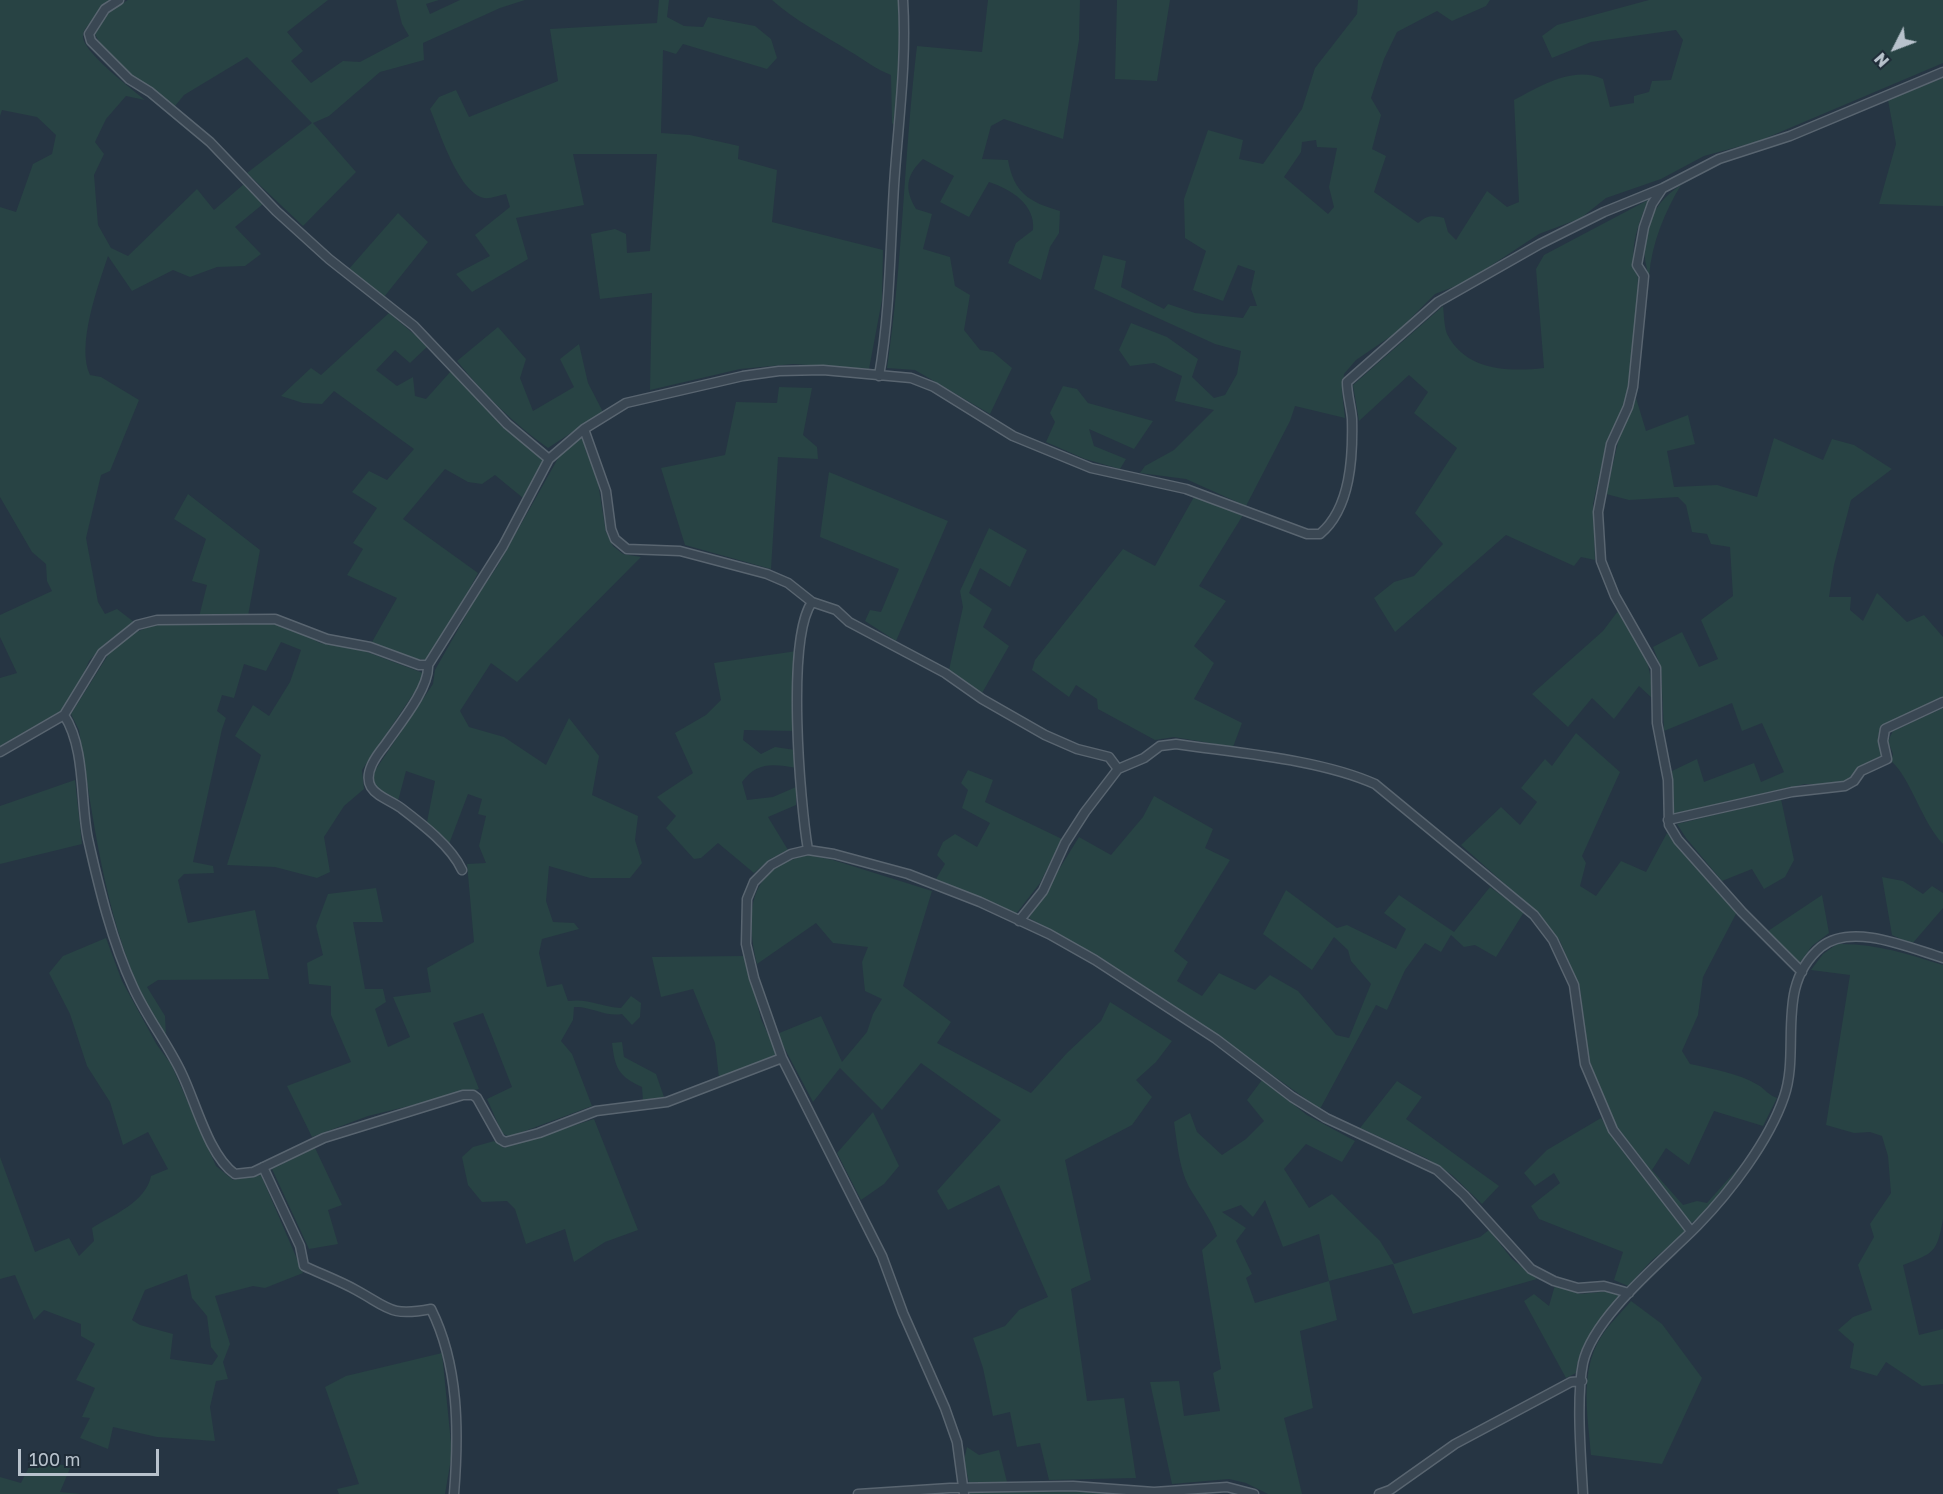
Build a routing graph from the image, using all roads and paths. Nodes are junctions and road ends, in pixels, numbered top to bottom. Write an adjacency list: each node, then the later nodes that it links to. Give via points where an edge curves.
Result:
1 (119, 0): 7 (street, via 105,9 89,34 98,49 129,79 210,142 328,259 414,326 507,424)
2 (903, 0): 5 (street, via 905,58 886,335)
3 (1943, 72): 4 (street, via 1790,136 1719,159)
4 (1663, 188): 5 (street, via 1540,244 1438,302 1352,375 1347,382 1352,458 1345,495 1330,523 1316,535 1186,489 1091,468 1013,436 921,381); 14 (street, via 1644,227 1637,265 1644,276 1633,387 1611,444 1598,529 1605,572 1656,668 1660,746 1668,780)
5 (879, 376): 6 (street, via 823,369 743,376 626,403)
6 (584, 429): 7 (street); 8 (street, via 606,491 611,529 620,545 627,549 680,551 738,565 788,583)
7 (549, 459): 9 (street, via 503,546)
8 (812, 602): 13 (street, via 836,610 849,622 945,672 982,699 1045,735 1109,757); 15 (street, via 805,612 800,653 798,735 801,805)
9 (428, 665): 11 (street, via 327,639 275,619 157,620 137,625 102,653); 16 (street, via 427,682 379,754 368,779 377,794 400,807 452,854)
10 (1943, 702): 14 (street, via 1885,729 1887,759 1861,771 1850,784 1792,792)
11 (64, 715): 12 (street); 21 (street, via 73,733 88,837 132,984 178,1067 220,1160 234,1174)
12 (0, 752)
13 (1118, 769): 17 (street, via 1085,812 1065,843 1043,891); 22 (street, via 1160,746 1176,744 1352,773 1375,783 1534,915 1553,940 1574,985 1585,1064 1613,1130)
14 (1668, 820): 19 (street, via 1678,840 1701,867)
15 (808, 850): 17 (street, via 908,874); 20 (street, via 771,865 754,882 747,899 746,944)
16 (462, 870)
17 (1019, 921): 23 (street, via 1095,960 1216,1039 1326,1118 1437,1170 1531,1269 1578,1288 1604,1286)
18 (1943, 958): 19 (street, via 1867,937 1846,938 1821,948)
19 (1802, 972): 22 (street, via 1789,1026 1785,1096 1747,1165)
20 (782, 1058): 21 (street, via 667,1102 596,1111 505,1142 477,1098 469,1094 324,1138); 25 (street, via 882,1256 933,1377 957,1442)
21 (263, 1167): 26 (street, via 300,1246 304,1266 389,1310 406,1314 431,1310 449,1354 457,1434)
22 (1691, 1232): 23 (street)
23 (1629, 1293): 24 (street, via 1591,1344 1583,1361)
24 (1582, 1381): 29 (street, via 1571,1382 1455,1444); 30 (street)
25 (964, 1491): 27 (street); 28 (street, via 1101,1487 1154,1492 1227,1487)
26 (454, 1494)
27 (858, 1494)
28 (1254, 1494)
29 (1379, 1494)
30 (1583, 1494)

